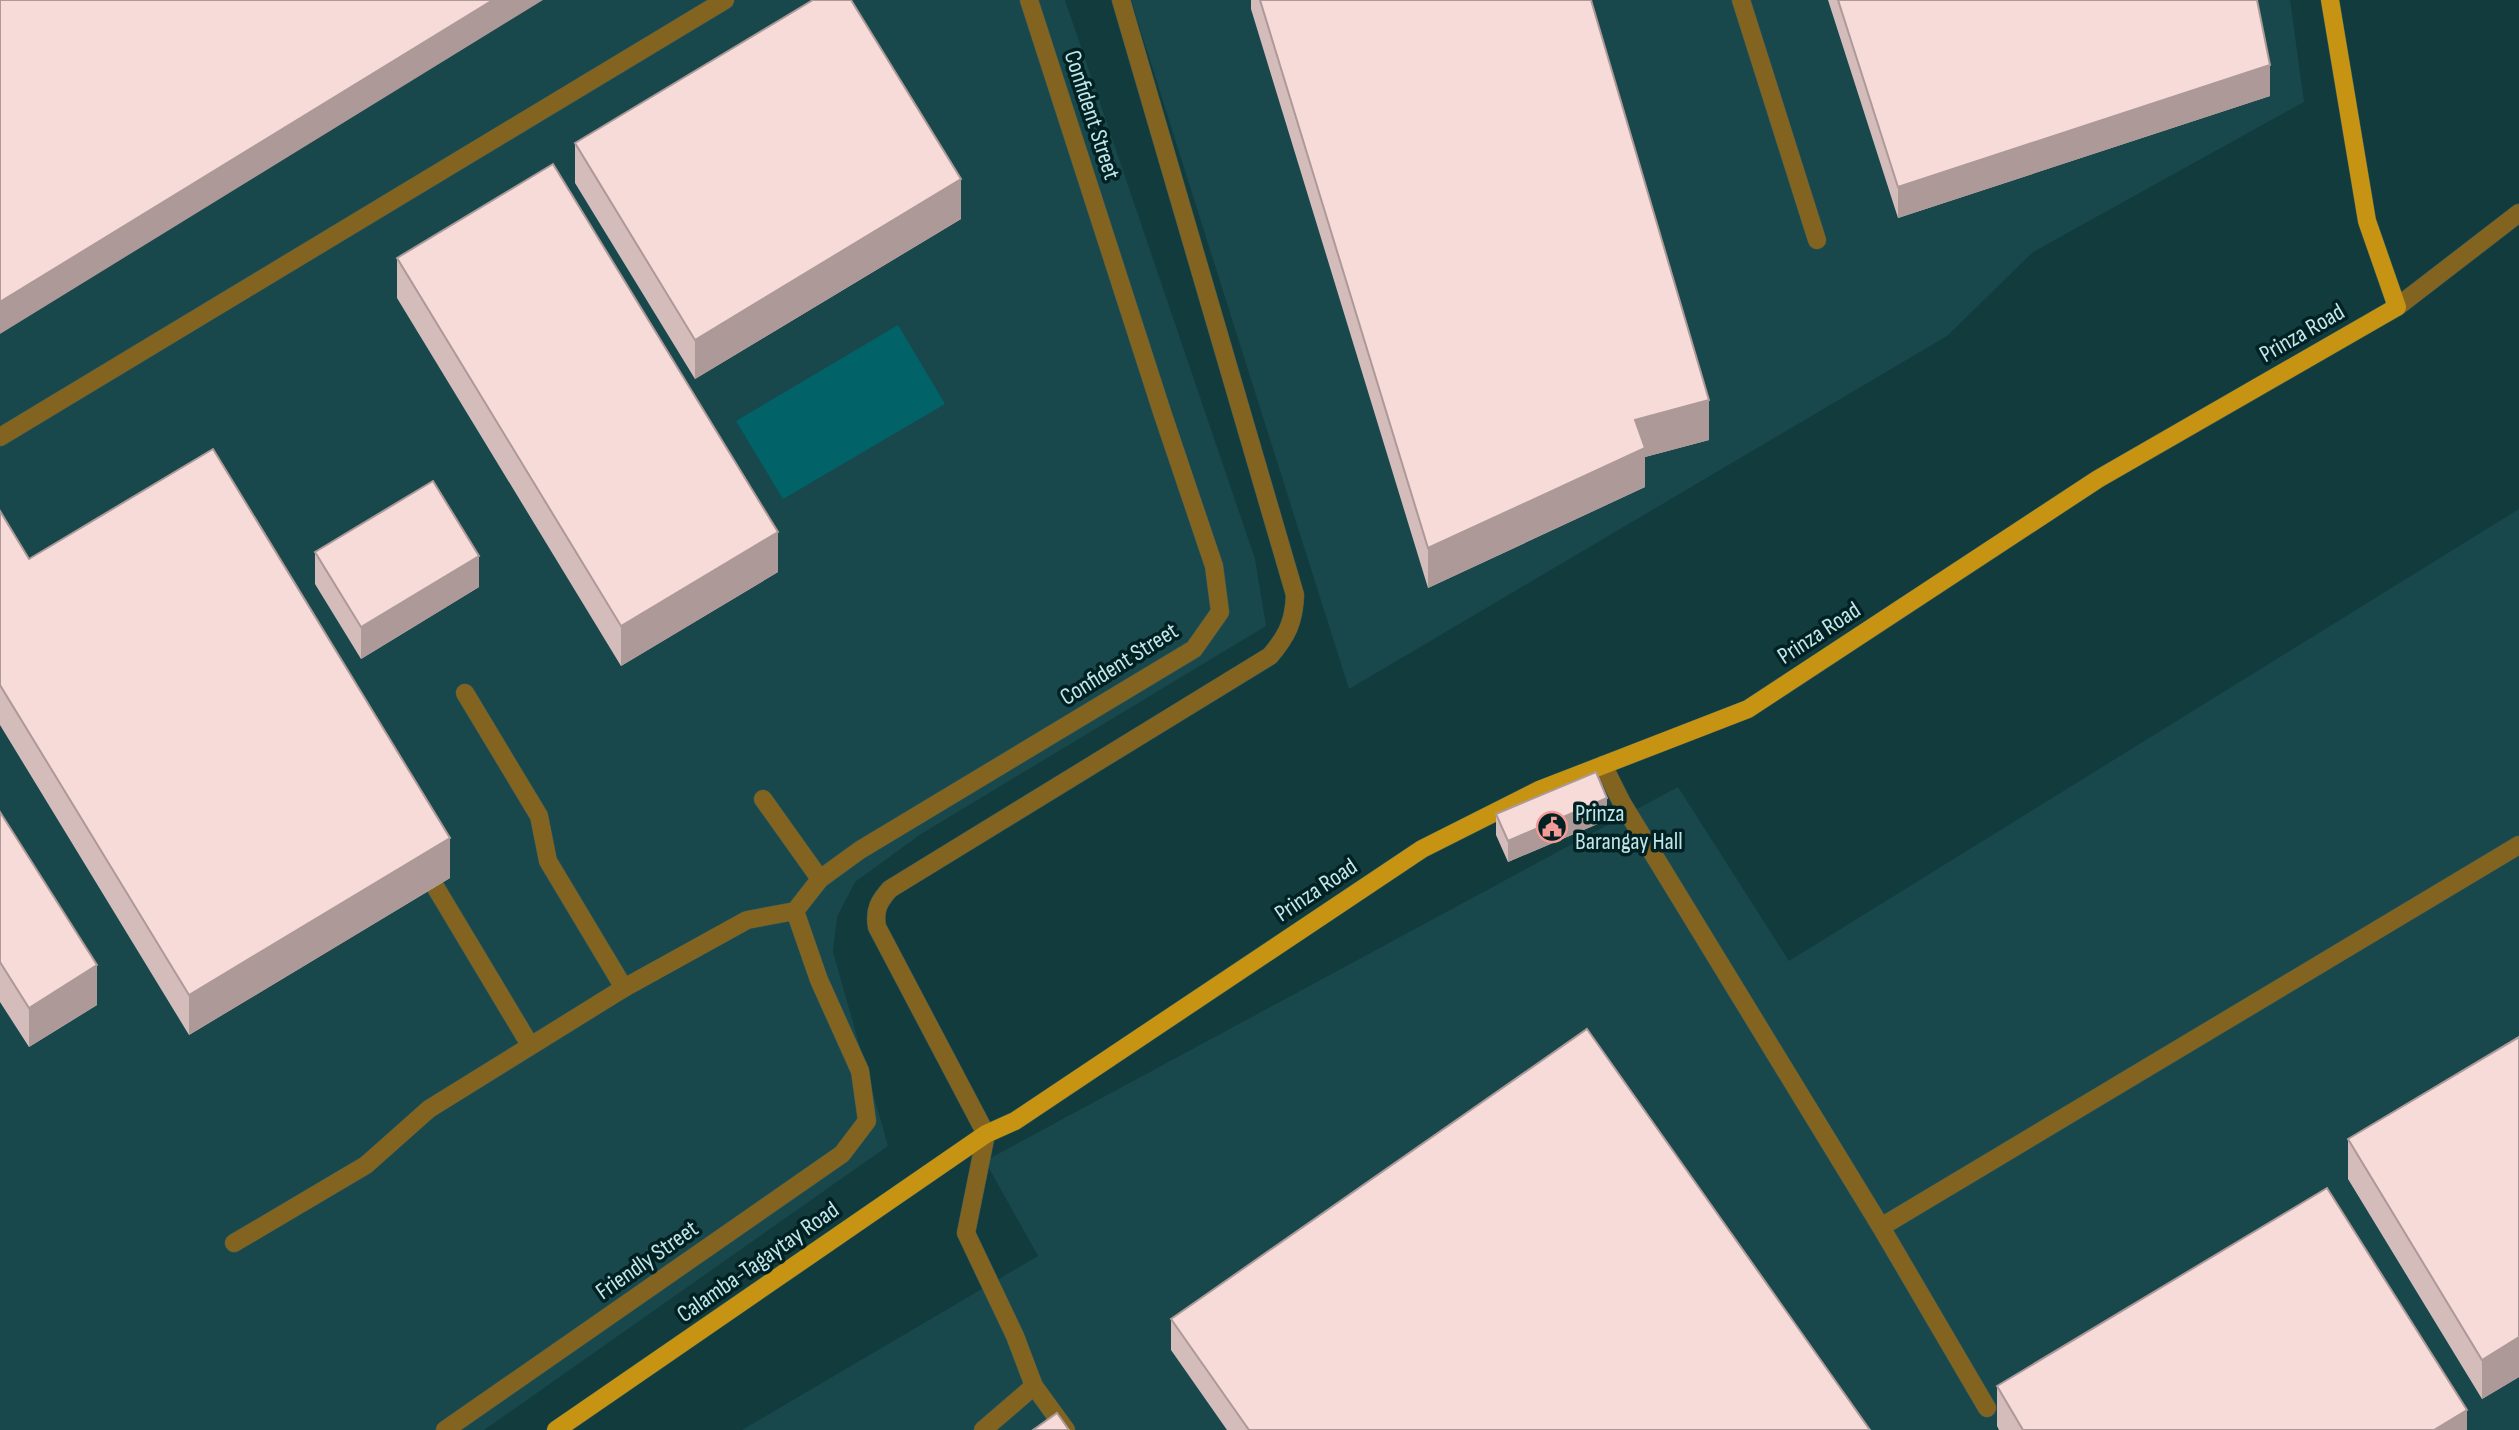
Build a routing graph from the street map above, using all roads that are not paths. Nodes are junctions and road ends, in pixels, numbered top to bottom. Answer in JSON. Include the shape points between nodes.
{"nodes":[{"id":1,"x":725,"y":0,"type":"edge"},
{"id":2,"x":1029,"y":0,"type":"edge"},
{"id":3,"x":1121,"y":0,"type":"edge"},
{"id":4,"x":1741,"y":0,"type":"edge"},
{"id":5,"x":2330,"y":0,"type":"edge"},
{"id":6,"x":2519,"y":214,"type":"edge"},
{"id":7,"x":1817,"y":240,"type":"dead end"},
{"id":8,"x":2397,"y":307,"type":"junction"},
{"id":9,"x":0,"y":437,"type":"edge"},
{"id":10,"x":465,"y":693,"type":"dead end"},
{"id":11,"x":1603,"y":765,"type":"junction"},
{"id":12,"x":763,"y":799,"type":"dead end"},
{"id":13,"x":2519,"y":845,"type":"edge"},
{"id":14,"x":417,"y":857,"type":"edge"},
{"id":15,"x":820,"y":879,"type":"junction"},
{"id":16,"x":795,"y":911,"type":"junction"},
{"id":17,"x":624,"y":988,"type":"junction"},
{"id":18,"x":530,"y":1045,"type":"junction"},
{"id":19,"x":986,"y":1134,"type":"junction"},
{"id":20,"x":1881,"y":1227,"type":"junction"},
{"id":21,"x":234,"y":1243,"type":"dead end"},
{"id":22,"x":1034,"y":1386,"type":"junction"},
{"id":23,"x":1987,"y":1408,"type":"dead end"},
{"id":24,"x":445,"y":1430,"type":"edge"},
{"id":25,"x":556,"y":1430,"type":"edge"},
{"id":26,"x":983,"y":1430,"type":"edge"},
{"id":27,"x":1066,"y":1430,"type":"edge"}],
"edges":[{"from":1,"to":9,"type":"street"},
{"from":2,"to":15,"type":"street","name":"Confident Street","via":[[1214,566],[1220,612],[1194,649],[860,850]]},
{"from":3,"to":19,"type":"street","via":[[1296,596],[1295,615],[1285,639],[1270,656],[890,889],[880,901],[877,927]]},
{"from":4,"to":7,"type":"street"},
{"from":5,"to":8,"type":"main road","via":[[2367,221]]},
{"from":6,"to":8,"type":"street"},
{"from":8,"to":11,"type":"main road","name":"Prinza Road","via":[[2098,479],[1748,709]]},
{"from":10,"to":17,"type":"street","via":[[539,816],[548,861]]},
{"from":11,"to":19,"type":"main road","name":"Prinza Road","via":[[1539,790],[1422,849],[1015,1121]]},
{"from":11,"to":20,"type":"street"},
{"from":12,"to":15,"type":"street"},
{"from":13,"to":20,"type":"street"},
{"from":14,"to":18,"type":"street"},
{"from":15,"to":16,"type":"street","name":"Confident Street"},
{"from":16,"to":17,"type":"street","via":[[747,920]]},
{"from":16,"to":24,"type":"street","name":"Friendly Street","via":[[819,980],[860,1071],[867,1121],[842,1154]]},
{"from":17,"to":18,"type":"street"},
{"from":18,"to":21,"type":"street","via":[[429,1109],[366,1165]]},
{"from":19,"to":22,"type":"street","via":[[966,1233]]},
{"from":19,"to":25,"type":"main road","name":"Calamba-Tagaytay Road"},
{"from":20,"to":23,"type":"street"},
{"from":22,"to":26,"type":"street"},
{"from":22,"to":27,"type":"street"}]}
